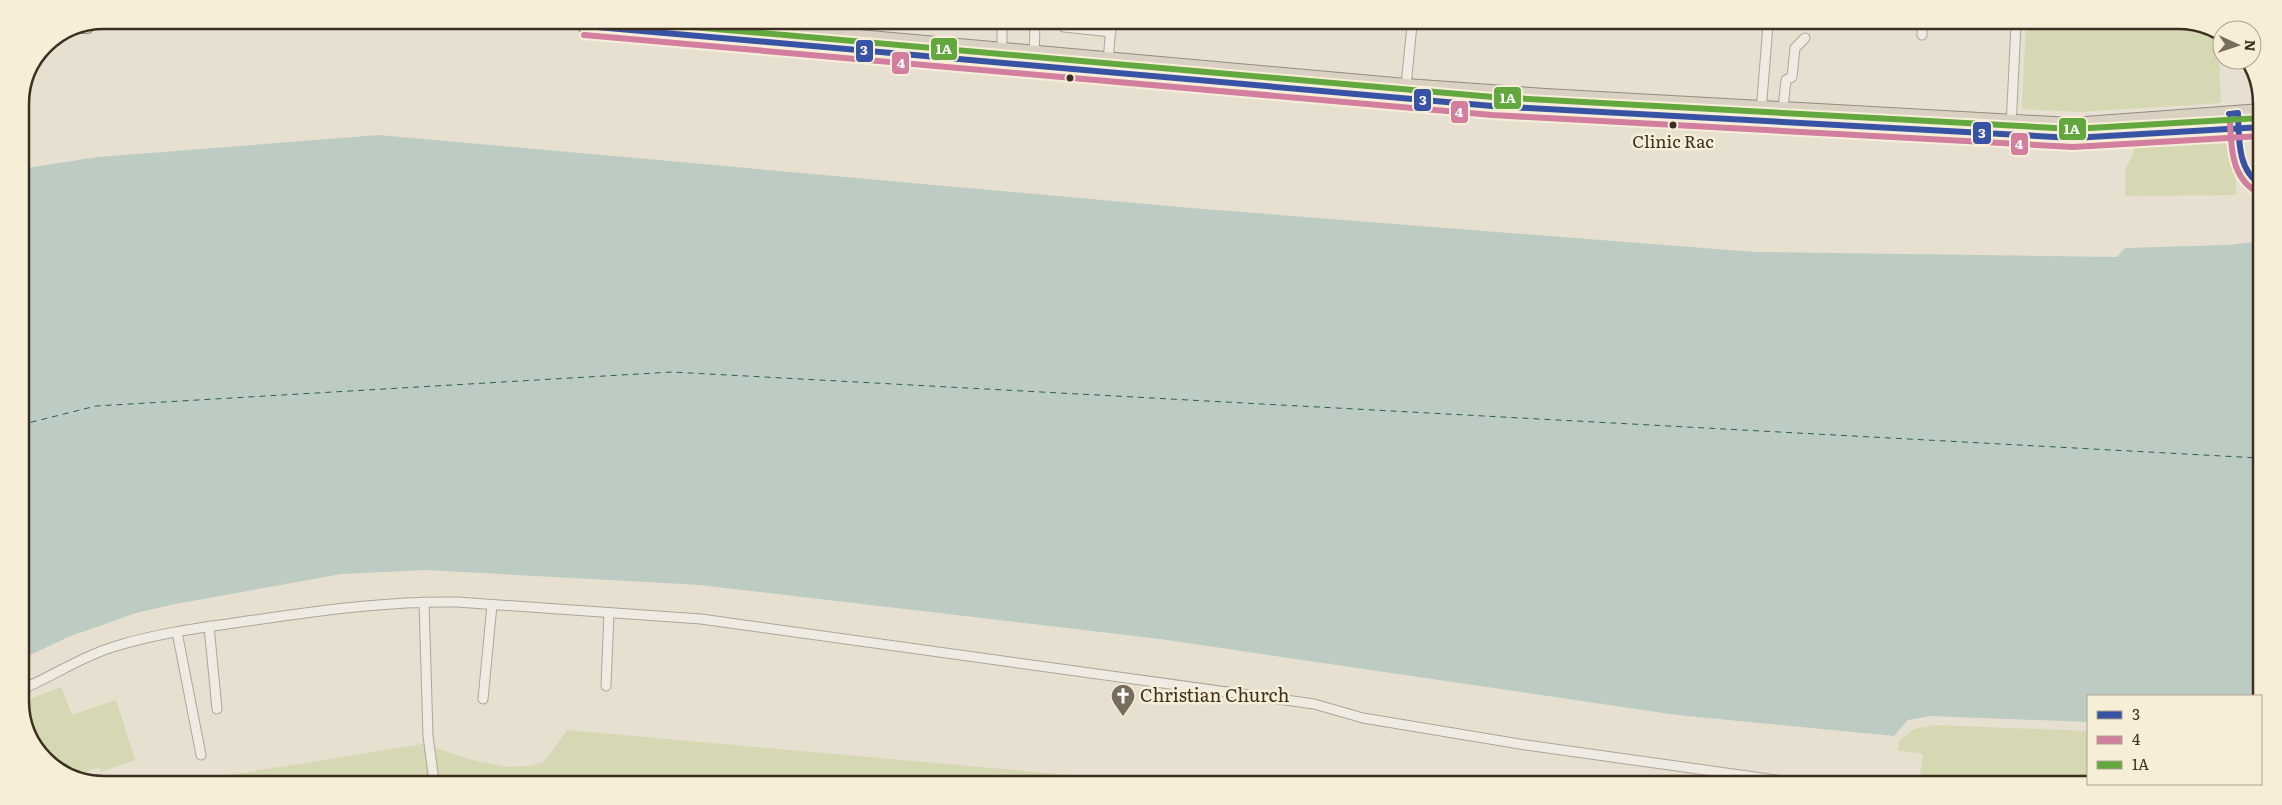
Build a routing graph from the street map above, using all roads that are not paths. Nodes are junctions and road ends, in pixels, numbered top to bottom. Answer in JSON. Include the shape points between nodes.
{"nodes":[{"id":1,"x":627,"y":29,"type":"edge"},
{"id":2,"x":762,"y":29,"type":"edge"},
{"id":3,"x":1002,"y":29,"type":"edge"},
{"id":4,"x":1035,"y":29,"type":"edge"},
{"id":5,"x":1111,"y":29,"type":"edge"},
{"id":6,"x":1412,"y":29,"type":"edge"},
{"id":7,"x":1768,"y":29,"type":"edge"},
{"id":8,"x":1922,"y":29,"type":"edge"},
{"id":9,"x":2016,"y":29,"type":"edge"},
{"id":10,"x":1922,"y":35,"type":"dead end"},
{"id":11,"x":1805,"y":38,"type":"dead end"},
{"id":12,"x":1001,"y":56,"type":"junction"},
{"id":13,"x":1034,"y":59,"type":"junction"},
{"id":14,"x":1108,"y":66,"type":"junction"},
{"id":15,"x":1406,"y":86,"type":"junction"},
{"id":16,"x":1783,"y":108,"type":"junction"},
{"id":17,"x":2253,"y":112,"type":"edge"},
{"id":18,"x":1761,"y":114,"type":"junction"},
{"id":19,"x":2011,"y":128,"type":"junction"},
{"id":20,"x":2253,"y":128,"type":"edge"},
{"id":21,"x":424,"y":602,"type":"junction"},
{"id":22,"x":492,"y":605,"type":"junction"},
{"id":23,"x":609,"y":613,"type":"junction"},
{"id":24,"x":209,"y":626,"type":"junction"},
{"id":25,"x":177,"y":632,"type":"junction"},
{"id":26,"x":29,"y":685,"type":"edge"},
{"id":27,"x":606,"y":686,"type":"dead end"},
{"id":28,"x":483,"y":699,"type":"dead end"},
{"id":29,"x":217,"y":709,"type":"dead end"},
{"id":30,"x":201,"y":755,"type":"dead end"},
{"id":31,"x":433,"y":776,"type":"edge"},
{"id":32,"x":1748,"y":776,"type":"edge"}],
"edges":[{"from":1,"to":12,"type":"highway"},
{"from":2,"to":12,"type":"highway"},
{"from":3,"to":12,"type":"street"},
{"from":4,"to":13,"type":"street"},
{"from":5,"to":14,"type":"street"},
{"from":6,"to":15,"type":"street"},
{"from":7,"to":18,"type":"street"},
{"from":8,"to":10,"type":"street"},
{"from":9,"to":19,"type":"street"},
{"from":11,"to":16,"type":"street","via":[[1794,53],[1792,77],[1786,80]]},
{"from":12,"to":13,"type":"highway"},
{"from":13,"to":14,"type":"highway"},
{"from":14,"to":15,"type":"highway"},
{"from":14,"to":18,"type":"highway","via":[[1492,106]]},
{"from":15,"to":18,"type":"highway"},
{"from":16,"to":18,"type":"highway"},
{"from":16,"to":19,"type":"highway"},
{"from":17,"to":19,"type":"highway"},
{"from":18,"to":19,"type":"highway"},
{"from":19,"to":20,"type":"highway","via":[[2100,138]]},
{"from":21,"to":22,"type":"street"},
{"from":21,"to":24,"type":"street"},
{"from":21,"to":31,"type":"street","via":[[428,736]]},
{"from":22,"to":23,"type":"street"},
{"from":22,"to":28,"type":"street"},
{"from":23,"to":27,"type":"street"},
{"from":23,"to":32,"type":"street","via":[[701,619],[1314,704],[1363,718],[1518,744]]},
{"from":24,"to":25,"type":"street"},
{"from":24,"to":29,"type":"street"},
{"from":25,"to":26,"type":"street","via":[[113,647],[74,662]]},
{"from":25,"to":30,"type":"street"}]}
